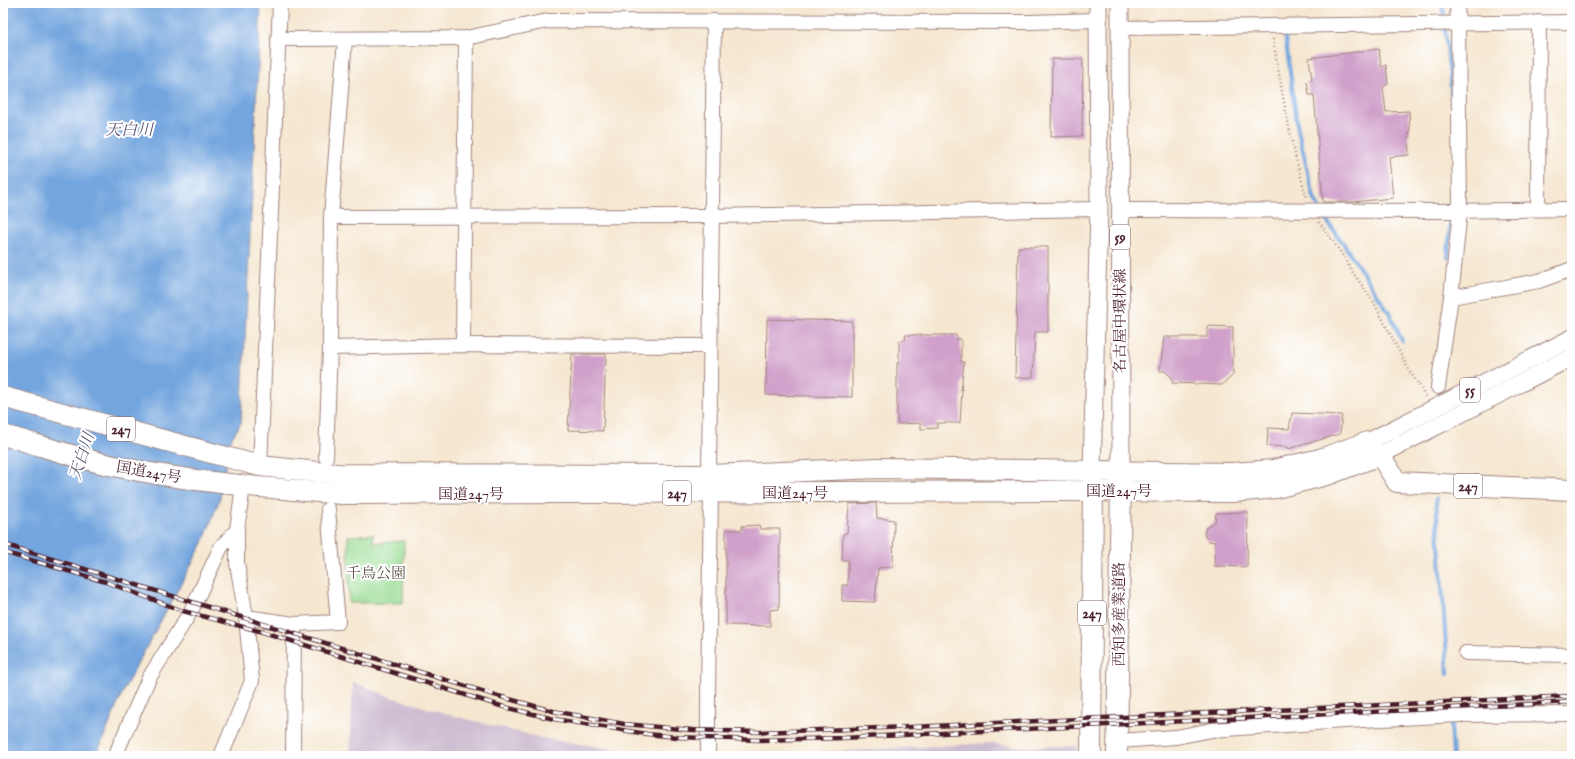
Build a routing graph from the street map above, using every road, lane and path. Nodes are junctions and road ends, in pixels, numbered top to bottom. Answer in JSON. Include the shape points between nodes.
{"nodes":[{"id":1,"x":280,"y":3,"type":"edge"},
{"id":2,"x":1098,"y":3,"type":"edge"},
{"id":3,"x":1120,"y":3,"type":"edge"},
{"id":4,"x":1457,"y":3,"type":"edge"},
{"id":5,"x":1097,"y":20,"type":"junction"},
{"id":6,"x":714,"y":21,"type":"junction"},
{"id":7,"x":1540,"y":22,"type":"junction"},
{"id":8,"x":1572,"y":22,"type":"edge"},
{"id":9,"x":1458,"y":23,"type":"junction"},
{"id":10,"x":1272,"y":26,"type":"junction"},
{"id":11,"x":1119,"y":28,"type":"junction"},
{"id":12,"x":466,"y":38,"type":"junction"},
{"id":13,"x":278,"y":39,"type":"junction"},
{"id":14,"x":345,"y":39,"type":"junction"},
{"id":15,"x":1099,"y":209,"type":"junction"},
{"id":16,"x":1538,"y":209,"type":"junction"},
{"id":17,"x":1572,"y":209,"type":"edge"},
{"id":18,"x":1120,"y":210,"type":"junction"},
{"id":19,"x":1310,"y":211,"type":"junction"},
{"id":20,"x":1455,"y":211,"type":"junction"},
{"id":21,"x":465,"y":216,"type":"junction"},
{"id":22,"x":712,"y":216,"type":"junction"},
{"id":23,"x":331,"y":217,"type":"junction"},
{"id":24,"x":1572,"y":270,"type":"edge"},
{"id":25,"x":1451,"y":297,"type":"junction"},
{"id":26,"x":1572,"y":338,"type":"edge"},
{"id":27,"x":463,"y":345,"type":"junction"},
{"id":28,"x":710,"y":346,"type":"junction"},
{"id":29,"x":330,"y":348,"type":"junction"},
{"id":30,"x":1572,"y":357,"type":"edge"},
{"id":31,"x":1438,"y":387,"type":"dead end"},
{"id":32,"x":3,"y":397,"type":"edge"},
{"id":33,"x":1430,"y":411,"type":"junction"},
{"id":34,"x":3,"y":435,"type":"edge"},
{"id":35,"x":1374,"y":448,"type":"junction"},
{"id":36,"x":326,"y":457,"type":"dead end"},
{"id":37,"x":260,"y":466,"type":"junction"},
{"id":38,"x":1092,"y":470,"type":"junction"},
{"id":39,"x":1120,"y":471,"type":"junction"},
{"id":40,"x":710,"y":484,"type":"junction"},
{"id":41,"x":239,"y":486,"type":"junction"},
{"id":42,"x":1572,"y":490,"type":"edge"},
{"id":43,"x":1093,"y":491,"type":"junction"},
{"id":44,"x":1120,"y":492,"type":"junction"},
{"id":45,"x":328,"y":509,"type":"dead end"},
{"id":46,"x":237,"y":530,"type":"junction"},
{"id":47,"x":246,"y":617,"type":"junction"},
{"id":48,"x":294,"y":624,"type":"junction"},
{"id":49,"x":1466,"y":653,"type":"dead end"},
{"id":50,"x":1572,"y":655,"type":"edge"},
{"id":51,"x":1572,"y":714,"type":"edge"},
{"id":52,"x":1118,"y":749,"type":"edge"},
{"id":53,"x":115,"y":756,"type":"edge"},
{"id":54,"x":221,"y":756,"type":"edge"},
{"id":55,"x":293,"y":756,"type":"edge"},
{"id":56,"x":708,"y":756,"type":"edge"},
{"id":57,"x":1091,"y":756,"type":"edge"}],
"edges":[{"from":1,"to":13,"type":"street"},
{"from":2,"to":5,"type":"main road","name":"名古屋中環状線","number":"59"},
{"from":3,"to":11,"type":"main road","name":"名古屋中環状線","number":"59"},
{"from":4,"to":9,"type":"street"},
{"from":5,"to":6,"type":"street"},
{"from":5,"to":15,"type":"main road","name":"名古屋中環状線","number":"59"},
{"from":6,"to":12,"type":"street","via":[[547,21]]},
{"from":6,"to":22,"type":"street"},
{"from":7,"to":8,"type":"street"},
{"from":7,"to":9,"type":"street"},
{"from":7,"to":16,"type":"street"},
{"from":9,"to":10,"type":"street"},
{"from":9,"to":20,"type":"street"},
{"from":10,"to":11,"type":"street"},
{"from":10,"to":19,"type":"path","via":[[1299,174]]},
{"from":11,"to":18,"type":"main road","name":"名古屋中環状線","number":"59"},
{"from":12,"to":14,"type":"street"},
{"from":12,"to":21,"type":"street"},
{"from":13,"to":14,"type":"street"},
{"from":13,"to":37,"type":"street"},
{"from":14,"to":23,"type":"street"},
{"from":15,"to":22,"type":"street"},
{"from":15,"to":38,"type":"main road","name":"名古屋中環状線","number":"59"},
{"from":16,"to":17,"type":"street"},
{"from":16,"to":20,"type":"street"},
{"from":18,"to":19,"type":"street"},
{"from":18,"to":39,"type":"main road","name":"名古屋中環状線","number":"59"},
{"from":19,"to":20,"type":"street"},
{"from":19,"to":33,"type":"path","via":[[1373,301],[1420,386]]},
{"from":20,"to":25,"type":"street"},
{"from":21,"to":22,"type":"street"},
{"from":21,"to":23,"type":"street"},
{"from":21,"to":27,"type":"street"},
{"from":22,"to":28,"type":"street"},
{"from":23,"to":29,"type":"street"},
{"from":24,"to":25,"type":"street","via":[[1539,281]]},
{"from":25,"to":31,"type":"street"},
{"from":26,"to":33,"type":"main road","number":"55"},
{"from":27,"to":28,"type":"street"},
{"from":27,"to":29,"type":"street"},
{"from":28,"to":40,"type":"street"},
{"from":29,"to":36,"type":"street"},
{"from":30,"to":35,"type":"main road","number":"55"},
{"from":32,"to":37,"type":"highway","name":"国道247号","number":"247"},
{"from":33,"to":35,"type":"main road","number":"55"},
{"from":34,"to":41,"type":"highway","name":"国道247号","number":"247","via":[[112,466]]},
{"from":35,"to":39,"type":"highway","name":"国道247号","number":"247","via":[[1273,470],[1232,473]]},
{"from":35,"to":42,"type":"highway","number":"247","via":[[1397,482]]},
{"from":35,"to":44,"type":"highway","name":"国道247号","number":"247","via":[[1330,474],[1276,488],[1233,492]]},
{"from":37,"to":40,"type":"highway","name":"国道247号","number":"247","via":[[337,474]]},
{"from":38,"to":39,"type":"highway","name":"国道247号","number":"247"},
{"from":38,"to":40,"type":"highway","name":"国道247号","number":"247","via":[[879,468]]},
{"from":38,"to":43,"type":"highway","name":"西知多産業道路","number":"247"},
{"from":39,"to":44,"type":"highway","name":"西知多産業道路","number":"247"},
{"from":40,"to":41,"type":"highway","name":"国道247号","number":"247","via":[[342,494]]},
{"from":40,"to":43,"type":"highway","name":"国道247号","number":"247"},
{"from":40,"to":56,"type":"street"},
{"from":41,"to":46,"type":"street"},
{"from":43,"to":44,"type":"highway","name":"国道247号","number":"247"},
{"from":43,"to":57,"type":"highway","name":"西知多産業道路","number":"247"},
{"from":44,"to":52,"type":"highway","name":"西知多産業道路","number":"247"},
{"from":45,"to":48,"type":"street","via":[[338,622]]},
{"from":46,"to":47,"type":"street","via":[[237,563]]},
{"from":46,"to":53,"type":"street","via":[[221,547],[191,611],[149,678]]},
{"from":47,"to":48,"type":"street"},
{"from":47,"to":54,"type":"street","via":[[252,681]]},
{"from":48,"to":55,"type":"street"},
{"from":49,"to":50,"type":"street"},
{"from":51,"to":52,"type":"street","via":[[1459,715],[1212,730]]}]}
